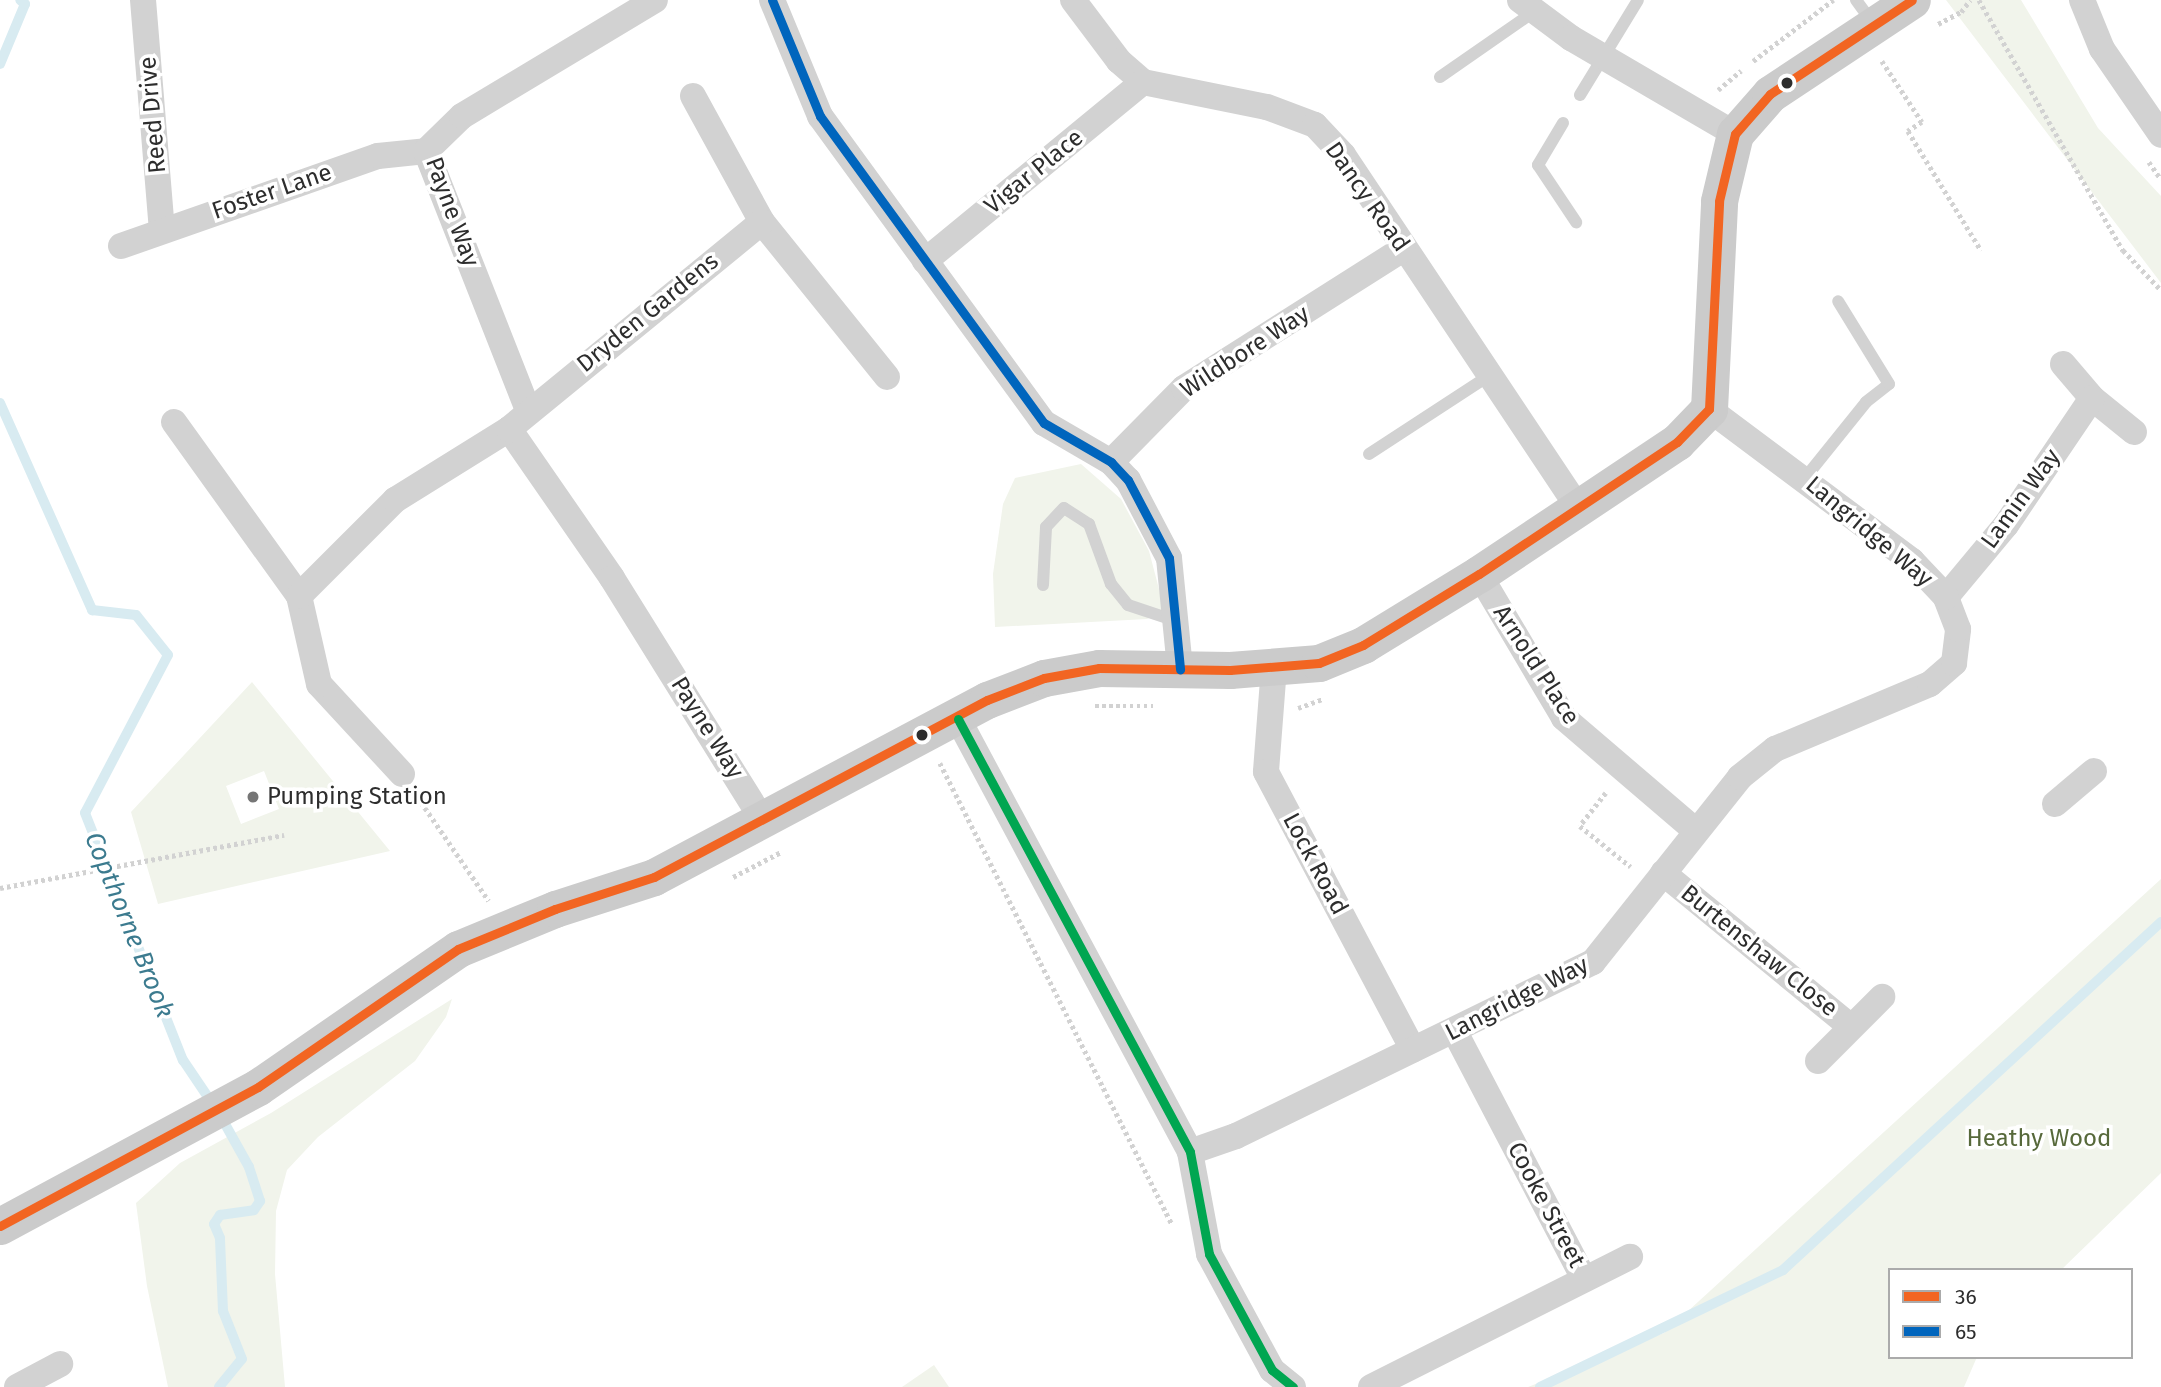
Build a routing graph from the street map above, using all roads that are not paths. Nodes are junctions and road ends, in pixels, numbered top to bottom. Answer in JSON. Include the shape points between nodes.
{"nodes":[{"id":1,"x":143,"y":0,"type":"edge"},
{"id":2,"x":772,"y":0,"type":"edge"},
{"id":3,"x":1073,"y":0,"type":"edge"},
{"id":4,"x":1638,"y":0,"type":"edge"},
{"id":5,"x":2082,"y":0,"type":"edge"},
{"id":6,"x":648,"y":2,"type":"edge"},
{"id":7,"x":1526,"y":7,"type":"edge"},
{"id":8,"x":1919,"y":15,"type":"edge"},
{"id":9,"x":1869,"y":26,"type":"edge"},
{"id":10,"x":1603,"y":57,"type":"junction"},
{"id":11,"x":1440,"y":77,"type":"dead end"},
{"id":12,"x":1143,"y":82,"type":"junction"},
{"id":13,"x":1580,"y":95,"type":"dead end"},
{"id":14,"x":693,"y":96,"type":"dead end"},
{"id":15,"x":1563,"y":124,"type":"dead end"},
{"id":16,"x":1735,"y":134,"type":"junction"},
{"id":17,"x":2161,"y":135,"type":"edge"},
{"id":18,"x":426,"y":150,"type":"junction"},
{"id":19,"x":762,"y":222,"type":"junction"},
{"id":20,"x":1576,"y":222,"type":"dead end"},
{"id":21,"x":162,"y":230,"type":"junction"},
{"id":22,"x":121,"y":246,"type":"dead end"},
{"id":23,"x":1403,"y":249,"type":"junction"},
{"id":24,"x":925,"y":261,"type":"junction"},
{"id":25,"x":1838,"y":301,"type":"dead end"},
{"id":26,"x":2063,"y":364,"type":"dead end"},
{"id":27,"x":1490,"y":375,"type":"junction"},
{"id":28,"x":887,"y":377,"type":"dead end"},
{"id":29,"x":2092,"y":398,"type":"junction"},
{"id":30,"x":531,"y":407,"type":"junction"},
{"id":31,"x":1709,"y":409,"type":"junction"},
{"id":32,"x":174,"y":422,"type":"dead end"},
{"id":33,"x":509,"y":429,"type":"junction"},
{"id":34,"x":2134,"y":432,"type":"dead end"},
{"id":35,"x":1369,"y":454,"type":"dead end"},
{"id":36,"x":1111,"y":462,"type":"junction"},
{"id":37,"x":1805,"y":478,"type":"junction"},
{"id":38,"x":1578,"y":507,"type":"junction"},
{"id":39,"x":1479,"y":574,"type":"junction"},
{"id":40,"x":1043,"y":585,"type":"dead end"},
{"id":41,"x":299,"y":596,"type":"junction"},
{"id":42,"x":1945,"y":597,"type":"junction"},
{"id":43,"x":1178,"y":622,"type":"junction"},
{"id":44,"x":1274,"y":667,"type":"junction"},
{"id":45,"x":1180,"y":669,"type":"junction"},
{"id":46,"x":964,"y":731,"type":"junction"},
{"id":47,"x":2094,"y":771,"type":"dead end"},
{"id":48,"x":402,"y":774,"type":"road end"},
{"id":49,"x":2055,"y":804,"type":"dead end"},
{"id":50,"x":762,"y":819,"type":"junction"},
{"id":51,"x":1696,"y":831,"type":"junction"},
{"id":52,"x":1663,"y":873,"type":"junction"},
{"id":53,"x":1881,"y":997,"type":"dead end"},
{"id":54,"x":1849,"y":1025,"type":"junction"},
{"id":55,"x":1455,"y":1031,"type":"junction"},
{"id":56,"x":1413,"y":1050,"type":"junction"},
{"id":57,"x":1818,"y":1061,"type":"dead end"},
{"id":58,"x":1190,"y":1152,"type":"junction"},
{"id":59,"x":0,"y":1226,"type":"edge"},
{"id":60,"x":1630,"y":1257,"type":"dead end"},
{"id":61,"x":1584,"y":1279,"type":"junction"},
{"id":62,"x":60,"y":1364,"type":"dead end"},
{"id":63,"x":17,"y":1387,"type":"edge"},
{"id":64,"x":1293,"y":1387,"type":"edge"},
{"id":65,"x":1371,"y":1387,"type":"edge"}],
"edges":[{"from":1,"to":21,"type":"street","name":"Reed Drive"},
{"from":2,"to":24,"type":"street","via":[[820,116]]},
{"from":3,"to":12,"type":"street","via":[[1119,61]]},
{"from":4,"to":10,"type":"lane"},
{"from":5,"to":17,"type":"street","via":[[2102,49]]},
{"from":6,"to":18,"type":"street","name":"Payne Way","via":[[462,116]]},
{"from":7,"to":10,"type":"street"},
{"from":7,"to":11,"type":"lane"},
{"from":8,"to":9,"type":"street"},
{"from":9,"to":16,"type":"street","via":[[1770,94]]},
{"from":10,"to":13,"type":"lane"},
{"from":10,"to":16,"type":"street"},
{"from":12,"to":23,"type":"street","name":"Dancy Road","via":[[1266,107],[1315,124],[1343,155]]},
{"from":12,"to":24,"type":"street","name":"Vigar Place"},
{"from":14,"to":19,"type":"street"},
{"from":15,"to":20,"type":"lane","via":[[1538,165]]},
{"from":16,"to":31,"type":"street","via":[[1719,201]]},
{"from":18,"to":21,"type":"street","name":"Foster Lane","via":[[378,156]]},
{"from":18,"to":30,"type":"street","name":"Payne Way"},
{"from":19,"to":28,"type":"street"},
{"from":19,"to":30,"type":"street","name":"Dryden Gardens"},
{"from":21,"to":22,"type":"street","name":"Foster Lane"},
{"from":23,"to":27,"type":"street","name":"Dancy Road"},
{"from":23,"to":36,"type":"street","name":"Wildbore Way","via":[[1184,388]]},
{"from":24,"to":36,"type":"street","via":[[1044,423]]},
{"from":25,"to":37,"type":"lane","via":[[1889,384],[1866,402]]},
{"from":26,"to":29,"type":"street"},
{"from":27,"to":35,"type":"lane"},
{"from":27,"to":38,"type":"street","name":"Dancy Road"},
{"from":29,"to":34,"type":"street"},
{"from":29,"to":42,"type":"street","name":"Lamin Way","via":[[2006,525]]},
{"from":30,"to":33,"type":"street","name":"Dryden Gardens"},
{"from":31,"to":37,"type":"street","name":"Langridge Way"},
{"from":31,"to":38,"type":"street","via":[[1677,442]]},
{"from":32,"to":41,"type":"street"},
{"from":33,"to":41,"type":"street","name":"Dryden Gardens","via":[[395,500]]},
{"from":33,"to":50,"type":"street","name":"Payne Way","via":[[612,578]]},
{"from":36,"to":43,"type":"street","via":[[1128,481],[1169,558]]},
{"from":37,"to":42,"type":"street","name":"Langridge Way","via":[[1912,561]]},
{"from":38,"to":39,"type":"street"},
{"from":39,"to":44,"type":"street","via":[[1363,645],[1320,663]]},
{"from":39,"to":51,"type":"street","name":"Arnold Place","via":[[1564,718]]},
{"from":40,"to":43,"type":"lane","via":[[1046,527],[1063,508],[1089,524],[1111,584],[1128,605]]},
{"from":41,"to":48,"type":"street","via":[[319,684]]},
{"from":42,"to":51,"type":"street","name":"Langridge Way","via":[[1958,629],[1954,663],[1930,684],[1775,749],[1740,777]]},
{"from":43,"to":45,"type":"street"},
{"from":44,"to":45,"type":"street"},
{"from":44,"to":56,"type":"street","name":"Lock Road","via":[[1266,772]]},
{"from":45,"to":46,"type":"street","via":[[1099,667],[1044,678],[987,700]]},
{"from":46,"to":50,"type":"street"},
{"from":46,"to":58,"type":"street"},
{"from":47,"to":49,"type":"street"},
{"from":50,"to":59,"type":"street","via":[[654,877],[555,909],[458,949],[258,1087]]},
{"from":51,"to":52,"type":"street","name":"Langridge Way"},
{"from":52,"to":54,"type":"street","name":"Burtenshaw Close"},
{"from":52,"to":55,"type":"street","name":"Langridge Way","via":[[1593,962]]},
{"from":53,"to":54,"type":"street"},
{"from":54,"to":57,"type":"street","name":"Burtenshaw Close"},
{"from":55,"to":56,"type":"street","name":"Langridge Way"},
{"from":55,"to":61,"type":"street","name":"Cooke Street"},
{"from":56,"to":58,"type":"street","name":"Langridge Way","via":[[1236,1136]]},
{"from":58,"to":64,"type":"street","via":[[1209,1254],[1272,1370]]},
{"from":60,"to":61,"type":"street"},
{"from":61,"to":65,"type":"street","name":"Cooke Street"},
{"from":62,"to":63,"type":"street"}]}
